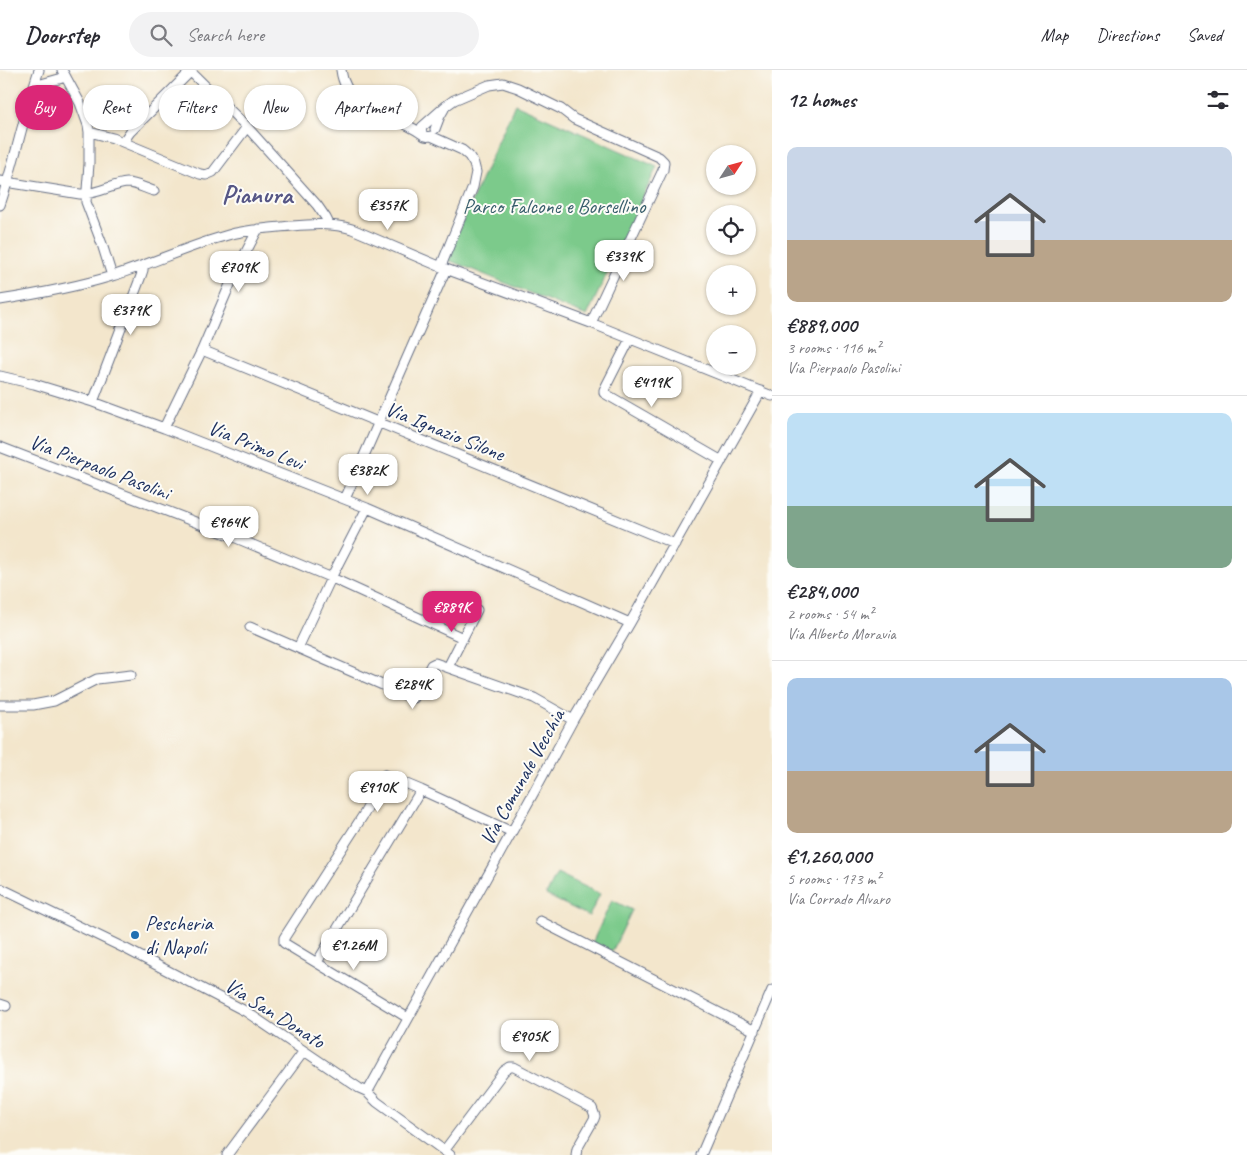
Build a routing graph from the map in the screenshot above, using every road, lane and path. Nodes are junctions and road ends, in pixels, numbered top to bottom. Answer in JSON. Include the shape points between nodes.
{"nodes":[{"id":1,"x":39,"y":70,"type":"edge"},
{"id":2,"x":340,"y":70,"type":"edge"},
{"id":3,"x":190,"y":71,"type":"edge"},
{"id":4,"x":64,"y":74,"type":"edge"},
{"id":5,"x":34,"y":85,"type":"edge"},
{"id":6,"x":36,"y":85,"type":"edge"},
{"id":7,"x":447,"y":105,"type":"junction"},
{"id":8,"x":244,"y":125,"type":"edge"},
{"id":9,"x":421,"y":128,"type":"junction"},
{"id":10,"x":20,"y":130,"type":"edge"},
{"id":11,"x":244,"y":130,"type":"edge"},
{"id":12,"x":249,"y":130,"type":"edge"},
{"id":13,"x":89,"y":132,"type":"junction"},
{"id":14,"x":433,"y":133,"type":"junction"},
{"id":15,"x":123,"y":142,"type":"junction"},
{"id":16,"x":4,"y":181,"type":"edge"},
{"id":17,"x":154,"y":191,"type":"dead end"},
{"id":18,"x":86,"y":194,"type":"junction"},
{"id":19,"x":0,"y":205,"type":"edge"},
{"id":20,"x":329,"y":224,"type":"junction"},
{"id":21,"x":258,"y":229,"type":"junction"},
{"id":22,"x":142,"y":266,"type":"junction"},
{"id":23,"x":444,"y":268,"type":"junction"},
{"id":24,"x":112,"y":276,"type":"junction"},
{"id":25,"x":0,"y":300,"type":"edge"},
{"id":26,"x":591,"y":324,"type":"junction"},
{"id":27,"x":630,"y":339,"type":"junction"},
{"id":28,"x":202,"y":350,"type":"junction"},
{"id":29,"x":0,"y":376,"type":"edge"},
{"id":30,"x":761,"y":391,"type":"junction"},
{"id":31,"x":772,"y":396,"type":"edge"},
{"id":32,"x":93,"y":402,"type":"junction"},
{"id":33,"x":379,"y":422,"type":"junction"},
{"id":34,"x":164,"y":428,"type":"junction"},
{"id":35,"x":0,"y":448,"type":"edge"},
{"id":36,"x":722,"y":462,"type":"junction"},
{"id":37,"x":345,"y":500,"type":"junction"},
{"id":38,"x":367,"y":508,"type":"junction"},
{"id":39,"x":675,"y":544,"type":"junction"},
{"id":40,"x":332,"y":578,"type":"junction"},
{"id":41,"x":477,"y":610,"type":"dead end"},
{"id":42,"x":630,"y":624,"type":"junction"},
{"id":43,"x":250,"y":627,"type":"dead end"},
{"id":44,"x":463,"y":638,"type":"junction"},
{"id":45,"x":298,"y":648,"type":"junction"},
{"id":46,"x":448,"y":667,"type":"junction"},
{"id":47,"x":131,"y":675,"type":"dead end"},
{"id":48,"x":0,"y":705,"type":"edge"},
{"id":49,"x":572,"y":720,"type":"junction"},
{"id":50,"x":421,"y":790,"type":"junction"},
{"id":51,"x":512,"y":832,"type":"junction"},
{"id":52,"x":0,"y":888,"type":"edge"},
{"id":53,"x":540,"y":922,"type":"dead end"},
{"id":54,"x":319,"y":959,"type":"dead end"},
{"id":55,"x":772,"y":990,"type":"edge"},
{"id":56,"x":408,"y":1018,"type":"junction"},
{"id":57,"x":755,"y":1031,"type":"junction"},
{"id":58,"x":304,"y":1051,"type":"junction"},
{"id":59,"x":368,"y":1092,"type":"junction"},
{"id":60,"x":447,"y":1153,"type":"edge"},
{"id":61,"x":227,"y":1155,"type":"edge"},
{"id":62,"x":576,"y":1155,"type":"edge"},
{"id":63,"x":701,"y":1155,"type":"edge"}],
"edges":[{"from":1,"to":5,"type":"street"},
{"from":2,"to":9,"type":"street","via":[[350,93],[359,101]]},
{"from":3,"to":8,"type":"street"},
{"from":3,"to":15,"type":"street"},
{"from":4,"to":6,"type":"street"},
{"from":4,"to":13,"type":"street","via":[[80,103]]},
{"from":7,"to":9,"type":"street"},
{"from":7,"to":14,"type":"street"},
{"from":7,"to":26,"type":"street","via":[[489,85],[508,84],[561,109],[574,119],[660,157],[664,162]]},
{"from":9,"to":14,"type":"street","via":[[426,137]]},
{"from":9,"to":14,"type":"street","via":[[431,123]]},
{"from":10,"to":16,"type":"street"},
{"from":11,"to":15,"type":"street","via":[[213,172],[206,175]]},
{"from":12,"to":20,"type":"street","via":[[320,208]]},
{"from":13,"to":15,"type":"street"},
{"from":13,"to":18,"type":"street"},
{"from":14,"to":23,"type":"street","via":[[469,156],[476,172]]},
{"from":16,"to":18,"type":"street"},
{"from":16,"to":19,"type":"street"},
{"from":17,"to":18,"type":"street","via":[[126,183]]},
{"from":18,"to":24,"type":"street"},
{"from":20,"to":21,"type":"street"},
{"from":20,"to":23,"type":"street","via":[[352,229]]},
{"from":21,"to":22,"type":"street","via":[[212,240]]},
{"from":21,"to":28,"type":"street"},
{"from":22,"to":24,"type":"street"},
{"from":22,"to":32,"type":"street","via":[[142,276]]},
{"from":23,"to":26,"type":"street"},
{"from":23,"to":33,"type":"street"},
{"from":24,"to":25,"type":"street"},
{"from":26,"to":27,"type":"street"},
{"from":27,"to":30,"type":"street"},
{"from":27,"to":36,"type":"street","via":[[604,393]]},
{"from":28,"to":33,"type":"street","name":"Via Ignazio Silone"},
{"from":28,"to":34,"type":"street"},
{"from":29,"to":32,"type":"street","name":"Via Primo Levi"},
{"from":30,"to":31,"type":"street"},
{"from":30,"to":36,"type":"street","name":"Via Comunale Vecchia"},
{"from":32,"to":34,"type":"street","name":"Via Primo Levi"},
{"from":33,"to":37,"type":"street"},
{"from":33,"to":39,"type":"street","name":"Via Ignazio Silone"},
{"from":34,"to":37,"type":"street","name":"Via Primo Levi"},
{"from":35,"to":40,"type":"street","name":"Via Pierpaolo Pasolini","via":[[184,517]]},
{"from":36,"to":39,"type":"street","name":"Via Comunale Vecchia"},
{"from":37,"to":38,"type":"street","name":"Via Primo Levi"},
{"from":38,"to":40,"type":"street"},
{"from":38,"to":42,"type":"street","name":"Via Primo Levi"},
{"from":39,"to":42,"type":"street","name":"Via Comunale Vecchia"},
{"from":40,"to":44,"type":"street","name":"Via Pierpaolo Pasolini"},
{"from":40,"to":45,"type":"street"},
{"from":41,"to":44,"type":"street"},
{"from":42,"to":49,"type":"street","name":"Via Comunale Vecchia"},
{"from":43,"to":45,"type":"street"},
{"from":44,"to":46,"type":"street"},
{"from":45,"to":46,"type":"street","via":[[413,699],[432,663]]},
{"from":46,"to":49,"type":"street","via":[[534,698]]},
{"from":47,"to":48,"type":"street","via":[[97,679],[44,704]]},
{"from":49,"to":51,"type":"street","name":"Via Comunale Vecchia"},
{"from":50,"to":51,"type":"street"},
{"from":50,"to":54,"type":"street"},
{"from":50,"to":56,"type":"street","via":[[384,776],[364,814],[283,941]]},
{"from":51,"to":56,"type":"street","name":"Via Comunale Vecchia"},
{"from":52,"to":58,"type":"street","name":"Via San Donato","via":[[245,1011]]},
{"from":53,"to":57,"type":"street"},
{"from":55,"to":57,"type":"street"},
{"from":56,"to":59,"type":"street","name":"Via Comunale Vecchia"},
{"from":57,"to":63,"type":"street"},
{"from":58,"to":59,"type":"street","name":"Via San Donato"},
{"from":58,"to":61,"type":"street"},
{"from":59,"to":60,"type":"street"},
{"from":60,"to":62,"type":"street","via":[[504,1071],[514,1067],[592,1108],[594,1119]]}]}
